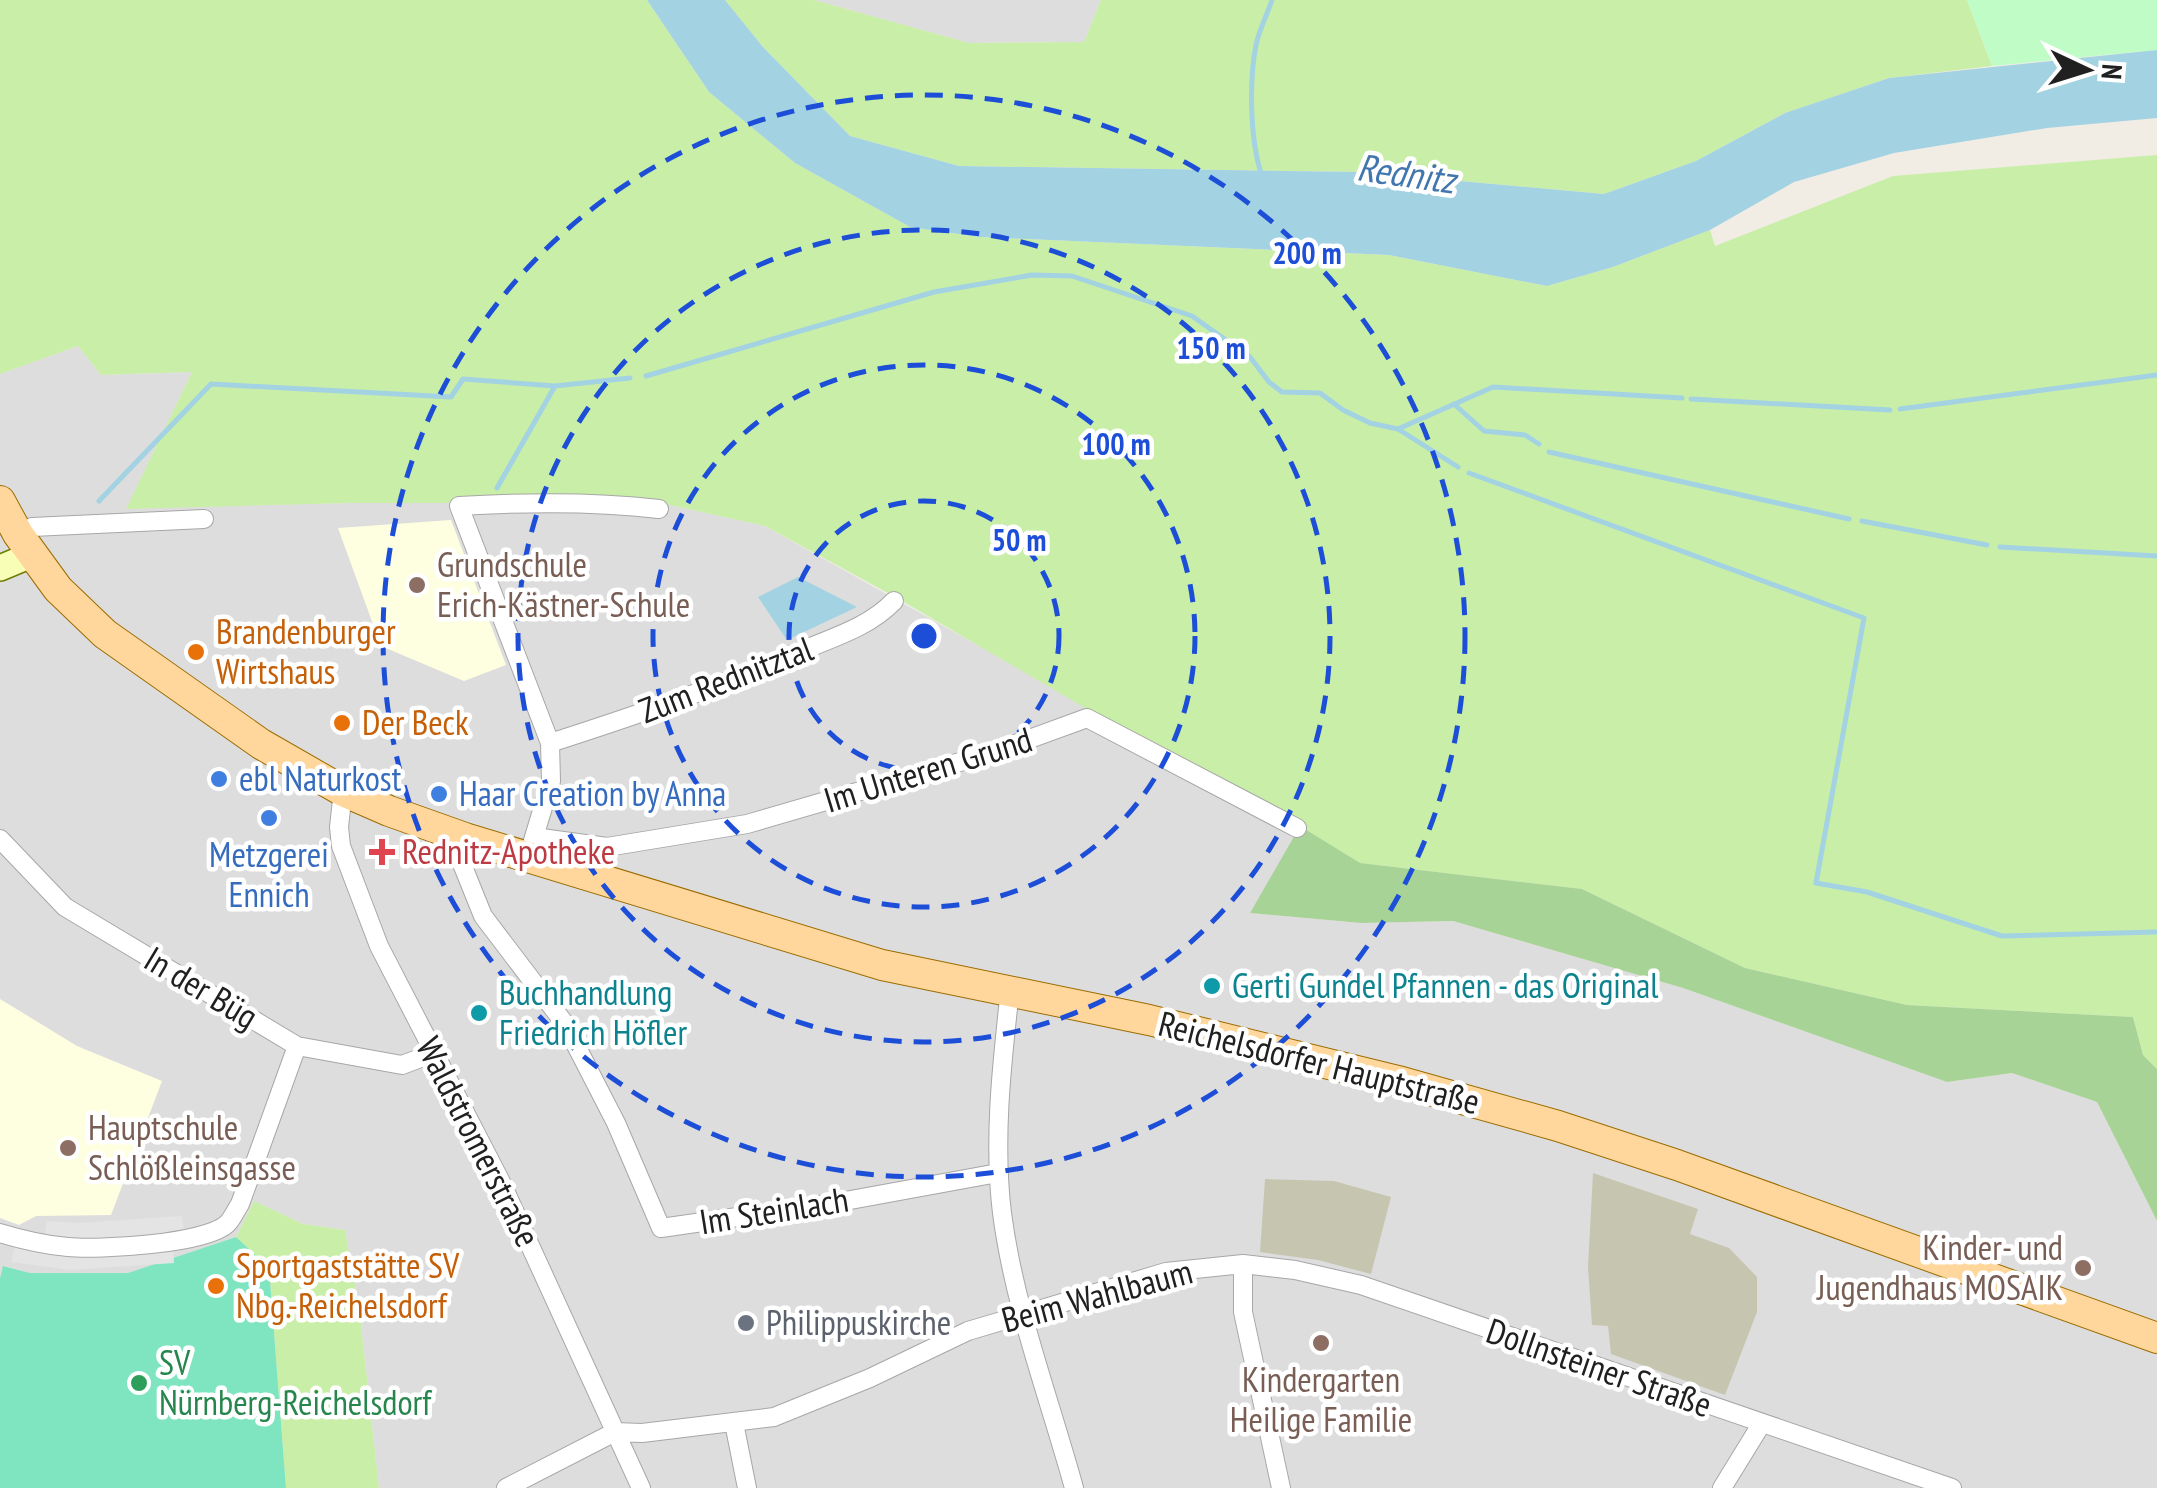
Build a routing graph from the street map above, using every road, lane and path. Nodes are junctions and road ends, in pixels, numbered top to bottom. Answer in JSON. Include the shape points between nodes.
{"nodes":[{"id":1,"x":0,"y":502,"type":"edge"},
{"id":2,"x":659,"y":509,"type":"dead end"},
{"id":3,"x":204,"y":519,"type":"dead end"},
{"id":4,"x":24,"y":544,"type":"junction"},
{"id":5,"x":0,"y":568,"type":"edge"},
{"id":6,"x":894,"y":602,"type":"dead end"},
{"id":7,"x":550,"y":743,"type":"junction"},
{"id":8,"x":343,"y":792,"type":"junction"},
{"id":9,"x":1297,"y":828,"type":"dead end"},
{"id":10,"x":466,"y":838,"type":"junction"},
{"id":11,"x":0,"y":839,"type":"edge"},
{"id":12,"x":531,"y":847,"type":"junction"},
{"id":13,"x":1010,"y":990,"type":"junction"},
{"id":14,"x":297,"y":1046,"type":"junction"},
{"id":15,"x":434,"y":1054,"type":"junction"},
{"id":16,"x":998,"y":1173,"type":"junction"},
{"id":17,"x":0,"y":1234,"type":"edge"},
{"id":18,"x":1243,"y":1264,"type":"junction"},
{"id":19,"x":1024,"y":1314,"type":"junction"},
{"id":20,"x":2157,"y":1338,"type":"edge"},
{"id":21,"x":734,"y":1423,"type":"junction"},
{"id":22,"x":1762,"y":1423,"type":"junction"},
{"id":23,"x":615,"y":1432,"type":"junction"},
{"id":24,"x":506,"y":1488,"type":"edge"},
{"id":25,"x":641,"y":1488,"type":"edge"},
{"id":26,"x":746,"y":1488,"type":"edge"},
{"id":27,"x":1074,"y":1488,"type":"edge"},
{"id":28,"x":1280,"y":1488,"type":"edge"},
{"id":29,"x":1722,"y":1488,"type":"edge"},
{"id":30,"x":1952,"y":1488,"type":"edge"}],
"edges":[{"from":1,"to":4,"type":"main road","name":"Reichelsdorfer Hauptstraße"},
{"from":2,"to":7,"type":"street","via":[[532,501],[459,506]]},
{"from":3,"to":4,"type":"street","via":[[32,527]]},
{"from":4,"to":5,"type":"main road"},
{"from":4,"to":8,"type":"main road","name":"Reichelsdorfer Hauptstraße","via":[[58,590],[105,634],[244,734]]},
{"from":6,"to":7,"type":"street","name":"Zum Rednitztal","via":[[877,618],[783,660]]},
{"from":7,"to":12,"type":"street","via":[[550,781]]},
{"from":8,"to":10,"type":"main road","name":"Reichelsdorfer Hauptstraße"},
{"from":8,"to":15,"type":"street","name":"Waldstromerstraße","via":[[341,846],[380,946]]},
{"from":9,"to":12,"type":"street","name":"Im Unteren Grund","via":[[1087,718],[747,824],[607,846]]},
{"from":10,"to":12,"type":"main road","name":"Reichelsdorfer Hauptstraße"},
{"from":10,"to":16,"type":"street","name":"Im Steinlach","via":[[462,864],[483,916],[565,1024],[661,1228]]},
{"from":11,"to":14,"type":"street","name":"In der Büg","via":[[64,907]]},
{"from":12,"to":13,"type":"main road","name":"Reichelsdorfer Hauptstraße","via":[[882,965]]},
{"from":13,"to":16,"type":"street"},
{"from":13,"to":20,"type":"main road","name":"Reichelsdorfer Hauptstraße","via":[[1291,1054],[1558,1126]]},
{"from":14,"to":15,"type":"street","name":"In der Büg","via":[[402,1065]]},
{"from":14,"to":17,"type":"street","via":[[227,1224],[202,1236],[124,1246],[72,1248]]},
{"from":15,"to":23,"type":"street","name":"Waldstromerstraße","via":[[502,1182]]},
{"from":16,"to":19,"type":"street"},
{"from":18,"to":19,"type":"street","name":"Beim Wahlbaum","via":[[1166,1272]]},
{"from":18,"to":22,"type":"street","name":"Dollnsteiner Straße","via":[[1361,1285]]},
{"from":18,"to":28,"type":"street","via":[[1243,1312]]},
{"from":19,"to":21,"type":"street","name":"Beim Wahlbaum","via":[[968,1331],[774,1417]]},
{"from":19,"to":27,"type":"street"},
{"from":21,"to":23,"type":"street","name":"Beim Wahlbaum"},
{"from":21,"to":26,"type":"street"},
{"from":22,"to":29,"type":"street"},
{"from":22,"to":30,"type":"street","name":"Dollnsteiner Straße"},
{"from":23,"to":24,"type":"street","name":"Beim Wahlbaum"},
{"from":23,"to":25,"type":"street","name":"Waldstromerstraße"}]}
